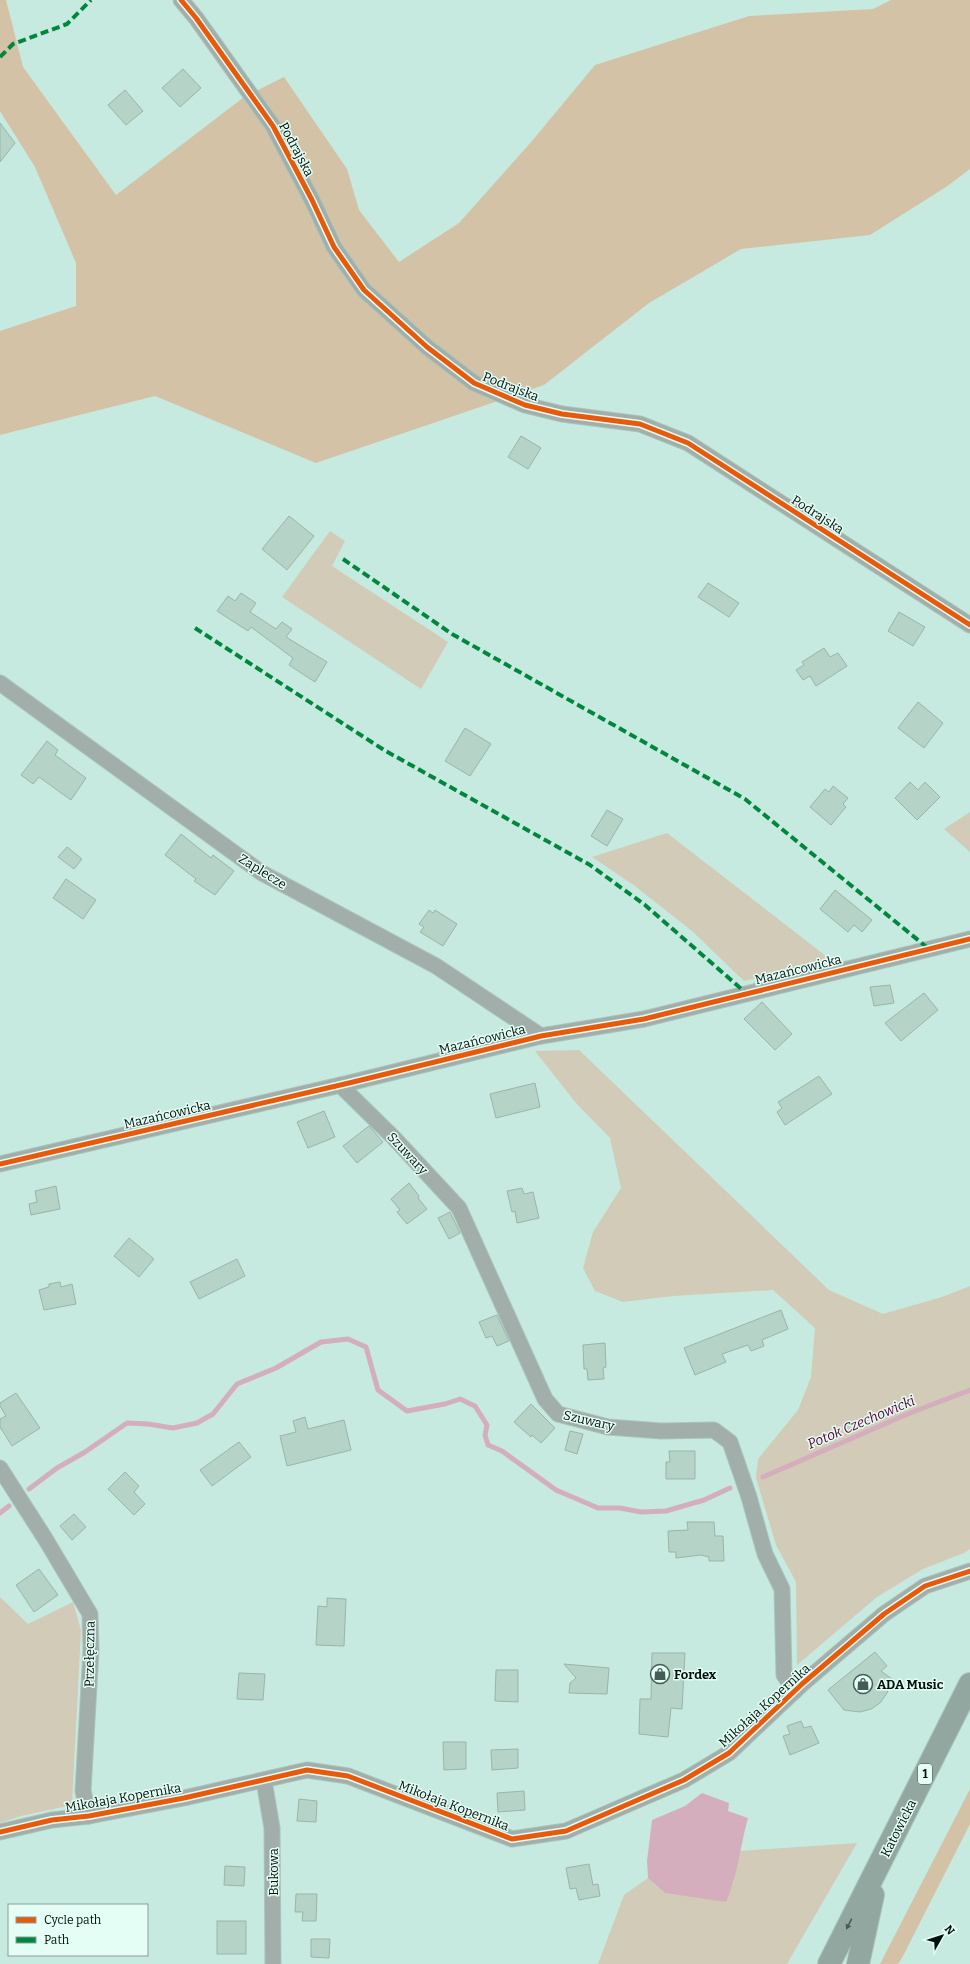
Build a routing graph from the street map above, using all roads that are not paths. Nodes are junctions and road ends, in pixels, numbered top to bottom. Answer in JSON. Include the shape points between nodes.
{"nodes":[{"id":1,"x":181,"y":0,"type":"edge"},
{"id":2,"x":970,"y":625,"type":"edge"},
{"id":3,"x":0,"y":683,"type":"edge"},
{"id":4,"x":970,"y":938,"type":"edge"},
{"id":5,"x":541,"y":1036,"type":"junction"},
{"id":6,"x":340,"y":1085,"type":"junction"},
{"id":7,"x":0,"y":1164,"type":"edge"},
{"id":8,"x":0,"y":1468,"type":"edge"},
{"id":9,"x":970,"y":1571,"type":"edge"},
{"id":10,"x":970,"y":1684,"type":"edge"},
{"id":11,"x":795,"y":1691,"type":"junction"},
{"id":12,"x":264,"y":1781,"type":"junction"},
{"id":13,"x":89,"y":1816,"type":"junction"},
{"id":14,"x":0,"y":1832,"type":"edge"},
{"id":15,"x":879,"y":1864,"type":"junction"},
{"id":16,"x":273,"y":1964,"type":"edge"},
{"id":17,"x":829,"y":1964,"type":"edge"},
{"id":18,"x":858,"y":1964,"type":"edge"}],
"edges":[{"from":1,"to":2,"type":"street","name":"Podrajska","via":[[273,126],[334,247],[364,290],[426,347],[474,383],[525,405],[562,414],[640,424],[688,443]]},
{"from":3,"to":5,"type":"street","name":"Zaplecze","via":[[262,873],[436,966]]},
{"from":4,"to":5,"type":"street","name":"Mazańcowicka","via":[[644,1018]]},
{"from":5,"to":6,"type":"street","name":"Mazańcowicka"},
{"from":6,"to":7,"type":"street","name":"Mazańcowicka"},
{"from":6,"to":11,"type":"street","name":"Szuwary","via":[[459,1208],[545,1399],[558,1414],[608,1426],[661,1432],[714,1430],[730,1442],[765,1554],[782,1589],[784,1675]]},
{"from":8,"to":13,"type":"street","name":"Przełęczna","via":[[90,1614],[91,1650],[83,1791]]},
{"from":9,"to":11,"type":"street","name":"Mikołaja Kopernika","via":[[925,1586],[891,1610]]},
{"from":10,"to":15,"type":"main road","name":"Katowicka","number":"1"},
{"from":11,"to":12,"type":"street","name":"Mikołaja Kopernika","via":[[729,1753],[684,1780],[566,1831],[512,1839],[348,1776],[307,1770]]},
{"from":12,"to":13,"type":"street","name":"Mikołaja Kopernika"},
{"from":12,"to":16,"type":"street","name":"Bukowa","via":[[272,1828]]},
{"from":13,"to":14,"type":"street","name":"Mikołaja Kopernika","via":[[52,1820]]},
{"from":15,"to":17,"type":"main road","name":"Katowicka","number":"1","one_way":true},
{"from":15,"to":18,"type":"main road","name":"Katowicka","number":"1"}]}
